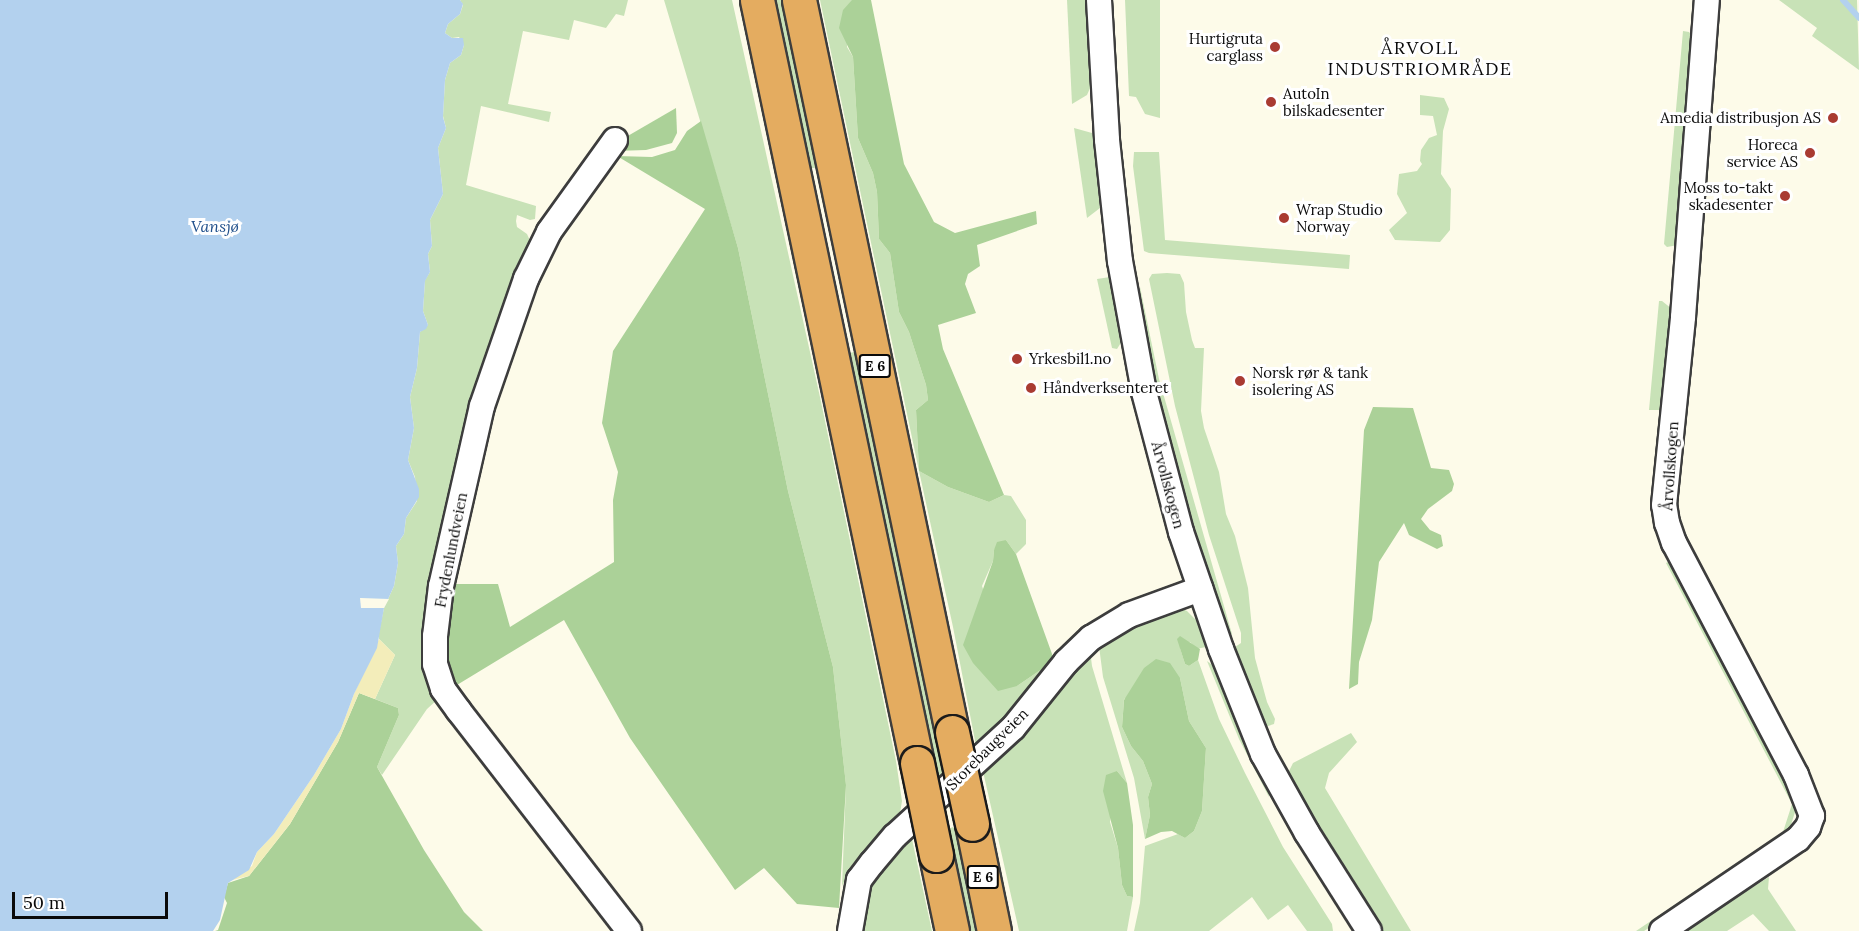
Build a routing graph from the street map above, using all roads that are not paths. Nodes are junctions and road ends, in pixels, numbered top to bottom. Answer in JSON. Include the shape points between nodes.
{"nodes":[{"id":1,"x":757,"y":0,"type":"edge"},
{"id":2,"x":799,"y":0,"type":"edge"},
{"id":3,"x":1099,"y":0,"type":"edge"},
{"id":4,"x":1707,"y":0,"type":"edge"},
{"id":5,"x":615,"y":140,"type":"dead end"},
{"id":6,"x":1200,"y":589,"type":"junction"},
{"id":7,"x":629,"y":931,"type":"edge"},
{"id":8,"x":850,"y":931,"type":"edge"},
{"id":9,"x":952,"y":931,"type":"edge"},
{"id":10,"x":994,"y":931,"type":"edge"},
{"id":11,"x":1369,"y":931,"type":"edge"},
{"id":12,"x":1662,"y":931,"type":"edge"}],
"edges":[{"from":1,"to":9,"type":"highway","number":"E 6","bridge":true},
{"from":2,"to":10,"type":"highway","number":"E 6","bridge":true},
{"from":3,"to":6,"type":"street","name":"Årvollskogen","via":[[1107,140],[1120,261],[1144,392]]},
{"from":4,"to":12,"type":"street","name":"Årvollskogen","via":[[1666,523],[1796,776],[1812,816],[1798,839]]},
{"from":5,"to":7,"type":"street","name":"Frydenlundveien","via":[[549,231],[526,279],[482,406],[441,586],[435,664],[443,689]]},
{"from":6,"to":8,"type":"street","name":"Storebaugveien","via":[[1130,615],[1091,638],[1066,662],[1013,728],[872,863],[859,880]]},
{"from":6,"to":11,"type":"street","name":"Årvollskogen","via":[[1263,754],[1306,833]]}]}
